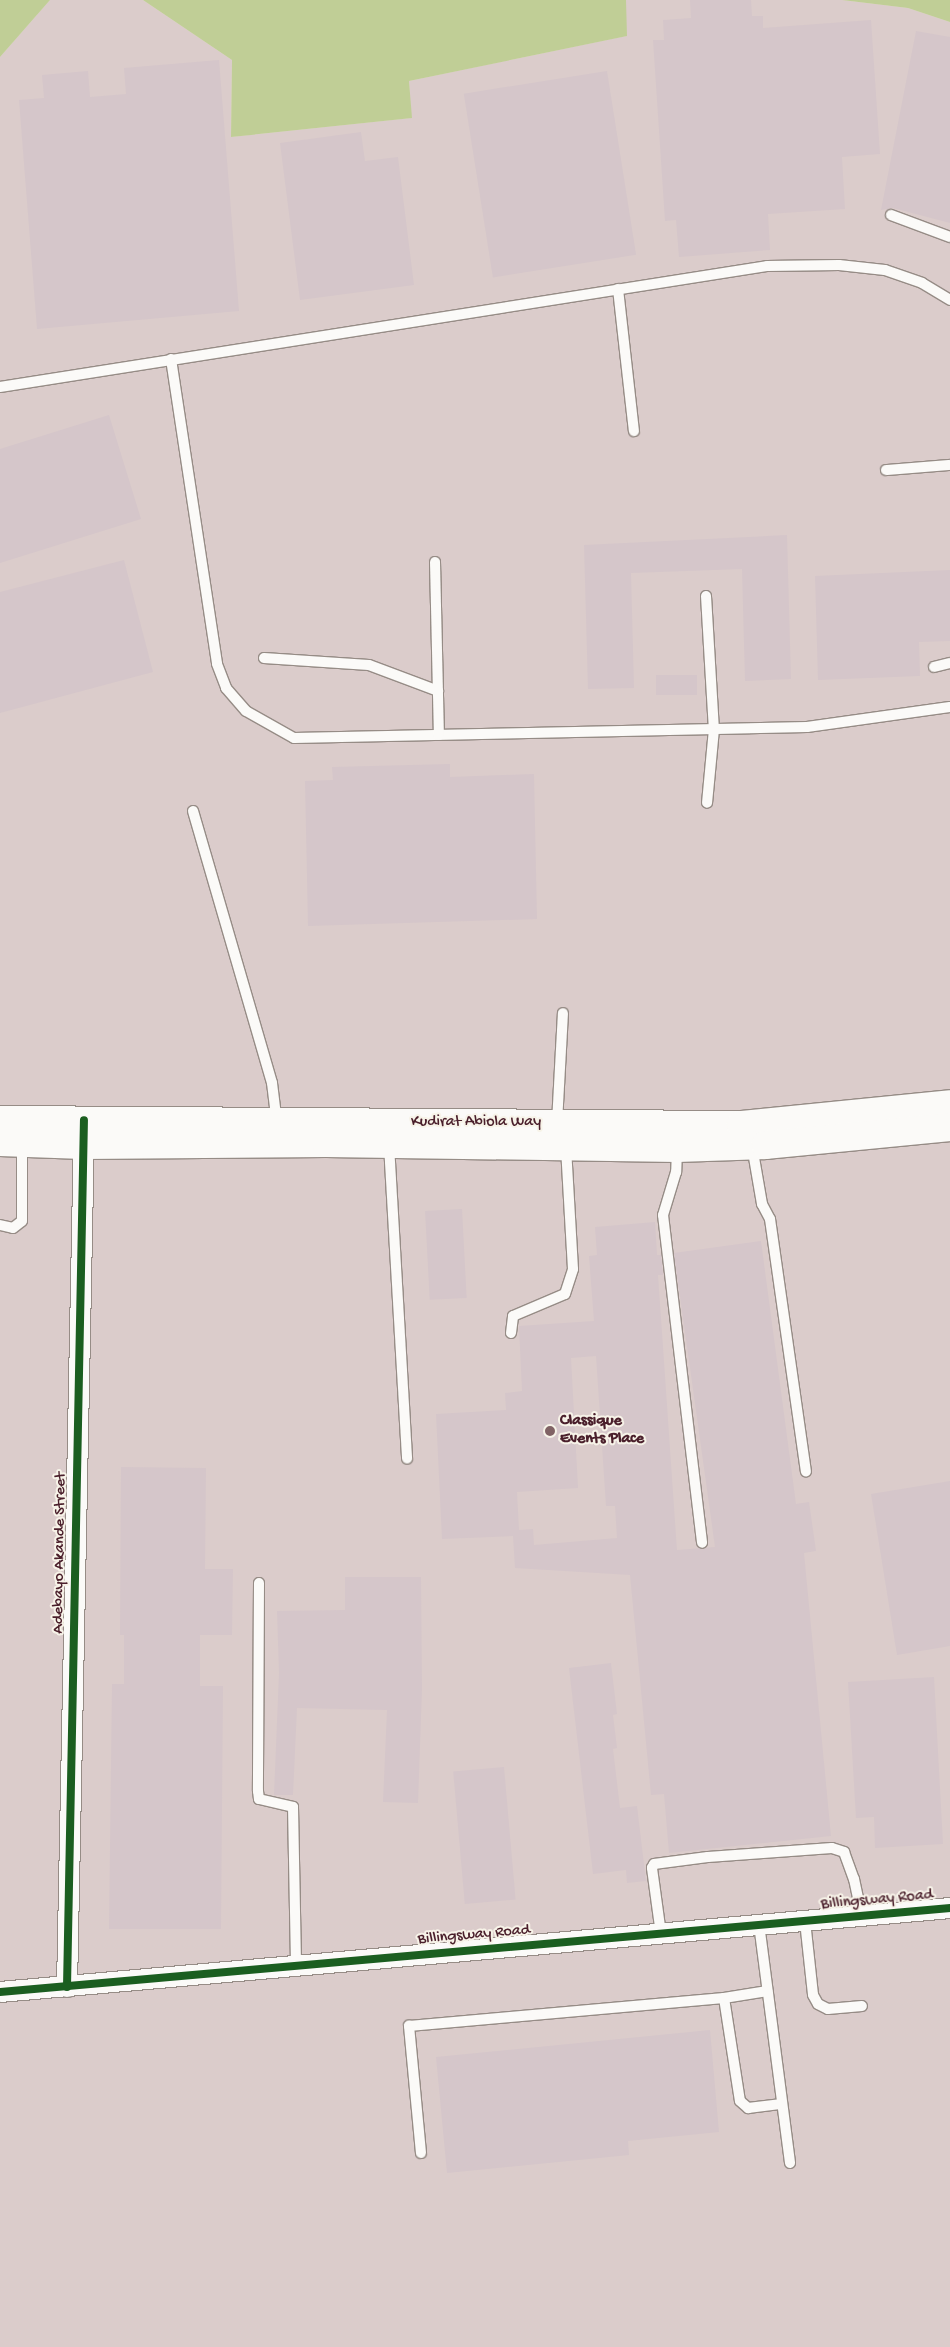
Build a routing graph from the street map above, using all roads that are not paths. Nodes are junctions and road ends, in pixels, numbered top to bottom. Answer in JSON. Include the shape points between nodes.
{"nodes":[{"id":1,"x":891,"y":215,"type":"dead end"},
{"id":2,"x":950,"y":237,"type":"edge"},
{"id":3,"x":618,"y":289,"type":"junction"},
{"id":4,"x":950,"y":300,"type":"edge"},
{"id":5,"x":171,"y":359,"type":"junction"},
{"id":6,"x":0,"y":387,"type":"edge"},
{"id":7,"x":634,"y":431,"type":"dead end"},
{"id":8,"x":950,"y":465,"type":"edge"},
{"id":9,"x":886,"y":470,"type":"dead end"},
{"id":10,"x":435,"y":562,"type":"dead end"},
{"id":11,"x":706,"y":596,"type":"dead end"},
{"id":12,"x":264,"y":658,"type":"dead end"},
{"id":13,"x":950,"y":663,"type":"edge"},
{"id":14,"x":934,"y":666,"type":"dead end"},
{"id":15,"x":438,"y":691,"type":"junction"},
{"id":16,"x":950,"y":707,"type":"edge"},
{"id":17,"x":714,"y":729,"type":"junction"},
{"id":18,"x":439,"y":735,"type":"junction"},
{"id":19,"x":707,"y":803,"type":"dead end"},
{"id":20,"x":193,"y":811,"type":"dead end"},
{"id":21,"x":563,"y":1013,"type":"dead end"},
{"id":22,"x":950,"y":1104,"type":"edge"},
{"id":23,"x":0,"y":1120,"type":"edge"},
{"id":24,"x":277,"y":1120,"type":"junction"},
{"id":25,"x":950,"y":1127,"type":"edge"},
{"id":26,"x":84,"y":1132,"type":"junction"},
{"id":27,"x":561,"y":1136,"type":"junction"},
{"id":28,"x":11,"y":1142,"type":"edge"},
{"id":29,"x":388,"y":1144,"type":"junction"},
{"id":30,"x":752,"y":1145,"type":"junction"},
{"id":31,"x":677,"y":1148,"type":"junction"},
{"id":32,"x":0,"y":1225,"type":"edge"},
{"id":33,"x":510,"y":1334,"type":"dead end"},
{"id":34,"x":407,"y":1458,"type":"dead end"},
{"id":35,"x":806,"y":1471,"type":"dead end"},
{"id":36,"x":702,"y":1543,"type":"dead end"},
{"id":37,"x":260,"y":1583,"type":"dead end"},
{"id":38,"x":950,"y":1908,"type":"edge"},
{"id":39,"x":862,"y":1916,"type":"junction"},
{"id":40,"x":805,"y":1921,"type":"junction"},
{"id":41,"x":759,"y":1924,"type":"junction"},
{"id":42,"x":661,"y":1934,"type":"junction"},
{"id":43,"x":296,"y":1966,"type":"junction"},
{"id":44,"x":67,"y":1987,"type":"junction"},
{"id":45,"x":766,"y":1991,"type":"junction"},
{"id":46,"x":0,"y":1992,"type":"edge"},
{"id":47,"x":724,"y":1998,"type":"junction"},
{"id":48,"x":862,"y":2006,"type":"dead end"},
{"id":49,"x":782,"y":2104,"type":"junction"},
{"id":50,"x":421,"y":2153,"type":"dead end"},
{"id":51,"x":790,"y":2163,"type":"dead end"}],
"edges":[{"from":1,"to":2,"type":"lane"},
{"from":3,"to":4,"type":"lane","via":[[767,266],[839,265],[885,270],[922,283]]},
{"from":3,"to":5,"type":"lane"},
{"from":3,"to":7,"type":"lane"},
{"from":5,"to":6,"type":"lane"},
{"from":5,"to":18,"type":"lane","via":[[217,664],[226,688],[246,711],[294,738]]},
{"from":8,"to":9,"type":"lane"},
{"from":10,"to":15,"type":"lane"},
{"from":11,"to":17,"type":"lane"},
{"from":12,"to":15,"type":"lane","via":[[369,665]]},
{"from":13,"to":14,"type":"lane"},
{"from":15,"to":18,"type":"lane"},
{"from":16,"to":17,"type":"lane","via":[[807,727]]},
{"from":17,"to":18,"type":"lane"},
{"from":17,"to":19,"type":"lane"},
{"from":20,"to":24,"type":"lane","via":[[272,1083]]},
{"from":21,"to":27,"type":"lane"},
{"from":22,"to":27,"type":"main road","name":"Kudirat Abiola Way","via":[[741,1125]]},
{"from":23,"to":26,"type":"main road","name":"Kudirat Abiola Way"},
{"from":24,"to":26,"type":"main road","name":"Kudirat Abiola Way"},
{"from":24,"to":27,"type":"main road","name":"Kudirat Abiola Way"},
{"from":25,"to":30,"type":"main road","name":"Kudirat Abiola Way"},
{"from":26,"to":28,"type":"main road","name":"Kudirat Abiola Way"},
{"from":26,"to":29,"type":"main road","name":"Kudirat Abiola Way"},
{"from":26,"to":44,"type":"street","name":"Adebayo Akande Street"},
{"from":27,"to":29,"type":"main road","name":"Kudirat Abiola Way"},
{"from":27,"to":31,"type":"main road","name":"Kudirat Abiola Way"},
{"from":27,"to":33,"type":"lane","via":[[573,1268],[565,1294],[513,1316]]},
{"from":28,"to":32,"type":"lane","via":[[22,1221],[13,1228]]},
{"from":29,"to":34,"type":"lane"},
{"from":30,"to":31,"type":"main road","name":"Kudirat Abiola Way"},
{"from":30,"to":35,"type":"lane","via":[[762,1204],[770,1219]]},
{"from":31,"to":36,"type":"lane","via":[[676,1172],[663,1215]]},
{"from":37,"to":43,"type":"lane","via":[[258,1791],[259,1799],[293,1807]]},
{"from":38,"to":39,"type":"street","name":"Billingsway Road"},
{"from":39,"to":40,"type":"street","name":"Billingsway Road"},
{"from":39,"to":42,"type":"lane","via":[[844,1852],[832,1848],[708,1857],[654,1864]]},
{"from":40,"to":41,"type":"street","name":"Billingsway Road"},
{"from":40,"to":48,"type":"lane","via":[[813,1995],[818,2004],[828,2009]]},
{"from":41,"to":42,"type":"street","name":"Billingsway Road"},
{"from":41,"to":45,"type":"lane"},
{"from":42,"to":43,"type":"street","name":"Billingsway Road"},
{"from":43,"to":44,"type":"street","name":"Billingsway Road"},
{"from":44,"to":46,"type":"street","name":"Billingsway Road"},
{"from":45,"to":47,"type":"lane"},
{"from":45,"to":49,"type":"lane","via":[[773,2018]]},
{"from":47,"to":49,"type":"lane","via":[[740,2101],[748,2108]]},
{"from":47,"to":50,"type":"lane","via":[[409,2026]]},
{"from":49,"to":51,"type":"lane"}]}
